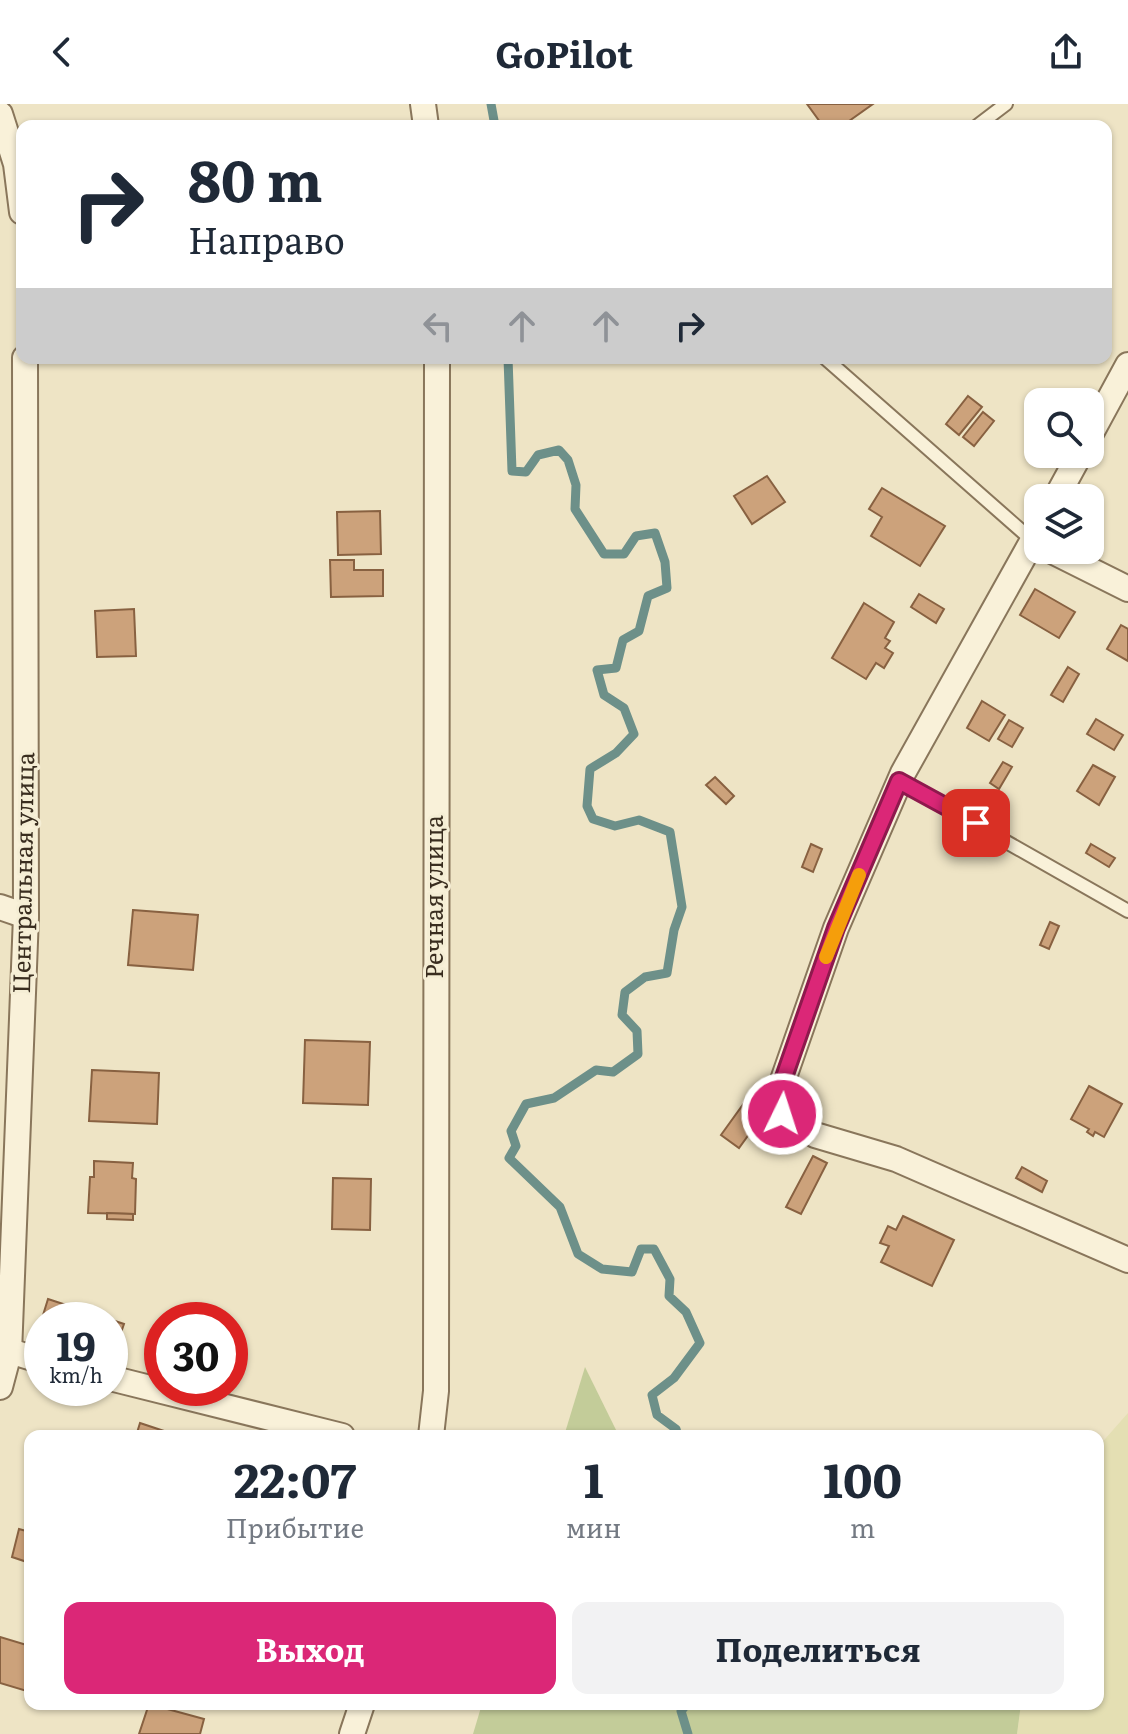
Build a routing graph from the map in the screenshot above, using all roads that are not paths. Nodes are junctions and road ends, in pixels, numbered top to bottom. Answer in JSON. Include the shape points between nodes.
{"nodes":[{"id":1,"x":1006,"y":104,"type":"edge"},
{"id":2,"x":0,"y":114,"type":"edge"},
{"id":3,"x":985,"y":120,"type":"edge"},
{"id":4,"x":16,"y":164,"type":"edge"},
{"id":5,"x":25,"y":364,"type":"edge"},
{"id":6,"x":437,"y":364,"type":"edge"},
{"id":7,"x":832,"y":364,"type":"edge"},
{"id":8,"x":1128,"y":365,"type":"edge"},
{"id":9,"x":1104,"y":409,"type":"edge"},
{"id":10,"x":1024,"y":528,"type":"edge"},
{"id":11,"x":1027,"y":564,"type":"edge"},
{"id":12,"x":1081,"y":564,"type":"edge"},
{"id":13,"x":1128,"y":589,"type":"edge"},
{"id":14,"x":899,"y":781,"type":"junction"},
{"id":15,"x":0,"y":907,"type":"edge"},
{"id":16,"x":1128,"y":911,"type":"edge"},
{"id":17,"x":26,"y":916,"type":"junction"},
{"id":18,"x":1128,"y":1260,"type":"edge"},
{"id":19,"x":5,"y":1350,"type":"edge"},
{"id":20,"x":128,"y":1382,"type":"edge"},
{"id":21,"x":0,"y":1387,"type":"edge"},
{"id":22,"x":318,"y":1430,"type":"edge"},
{"id":23,"x":432,"y":1430,"type":"edge"},
{"id":24,"x":360,"y":1710,"type":"edge"},
{"id":25,"x":352,"y":1734,"type":"edge"}],
"edges":[{"from":1,"to":3,"type":"lane"},
{"from":2,"to":4,"type":"street"},
{"from":5,"to":17,"type":"street","name":"Центральная улица"},
{"from":6,"to":23,"type":"street","name":"Речная улица","via":[[436,1391]]},
{"from":7,"to":10,"type":"lane"},
{"from":8,"to":9,"type":"street"},
{"from":11,"to":14,"type":"street"},
{"from":12,"to":13,"type":"street"},
{"from":14,"to":16,"type":"lane"},
{"from":14,"to":18,"type":"street","via":[[836,928],[783,1080],[782,1114],[815,1135],[896,1159]]},
{"from":15,"to":17,"type":"street"},
{"from":17,"to":19,"type":"street","name":"Центральная улица"},
{"from":19,"to":21,"type":"street","name":"Центральная улица"},
{"from":20,"to":22,"type":"street"},
{"from":24,"to":25,"type":"street"}]}
